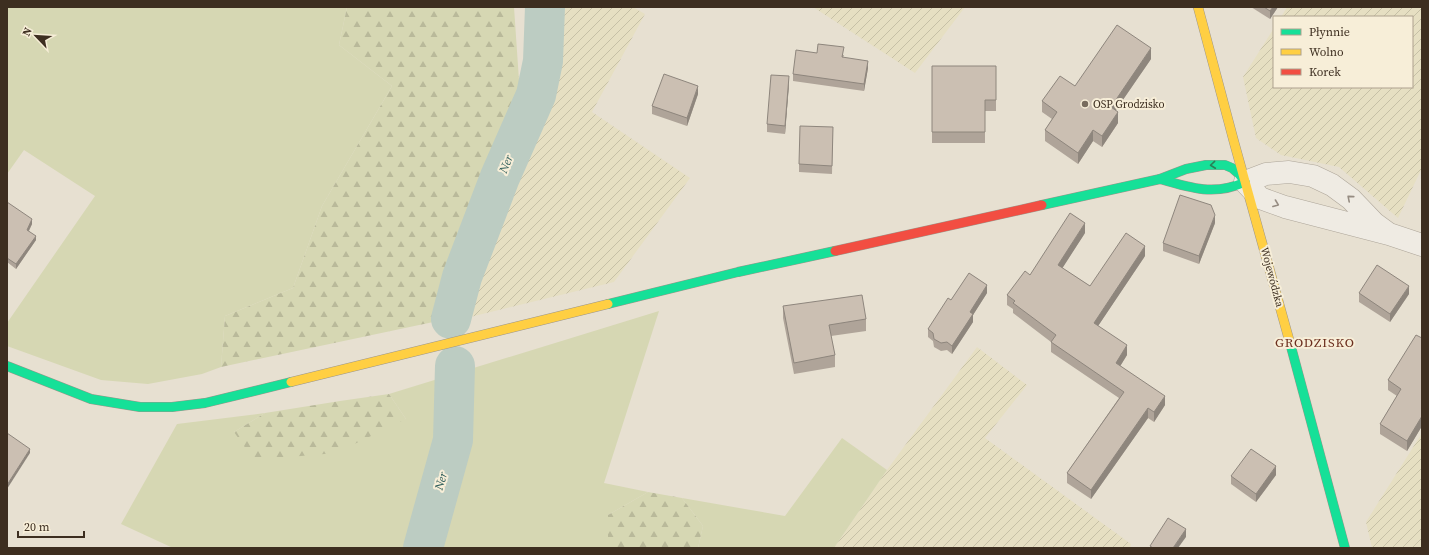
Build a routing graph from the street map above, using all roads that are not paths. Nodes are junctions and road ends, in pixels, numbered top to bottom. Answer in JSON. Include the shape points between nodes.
{"nodes":[{"id":1,"x":1198,"y":7,"type":"edge"},
{"id":2,"x":1160,"y":180,"type":"junction"},
{"id":3,"x":1246,"y":182,"type":"junction"},
{"id":4,"x":1389,"y":234,"type":"junction"},
{"id":5,"x":1422,"y":245,"type":"edge"},
{"id":6,"x":7,"y":366,"type":"edge"},
{"id":7,"x":1345,"y":548,"type":"edge"}],
"edges":[{"from":1,"to":3,"type":"street","name":"Wojewódzka"},
{"from":2,"to":3,"type":"street","via":[[1212,190],[1226,190]]},
{"from":3,"to":2,"type":"street","one_way":true,"via":[[1234,169],[1223,164],[1191,167]]},
{"from":2,"to":6,"type":"street","via":[[738,272],[205,403],[140,407],[91,399]]},
{"from":3,"to":4,"type":"street","one_way":true,"via":[[1260,198]]},
{"from":4,"to":3,"type":"street","one_way":true,"via":[[1374,223],[1351,199],[1332,185],[1313,176],[1289,172],[1266,174]]},
{"from":3,"to":7,"type":"street","name":"Wojewódzka"},
{"from":4,"to":5,"type":"street"}]}
